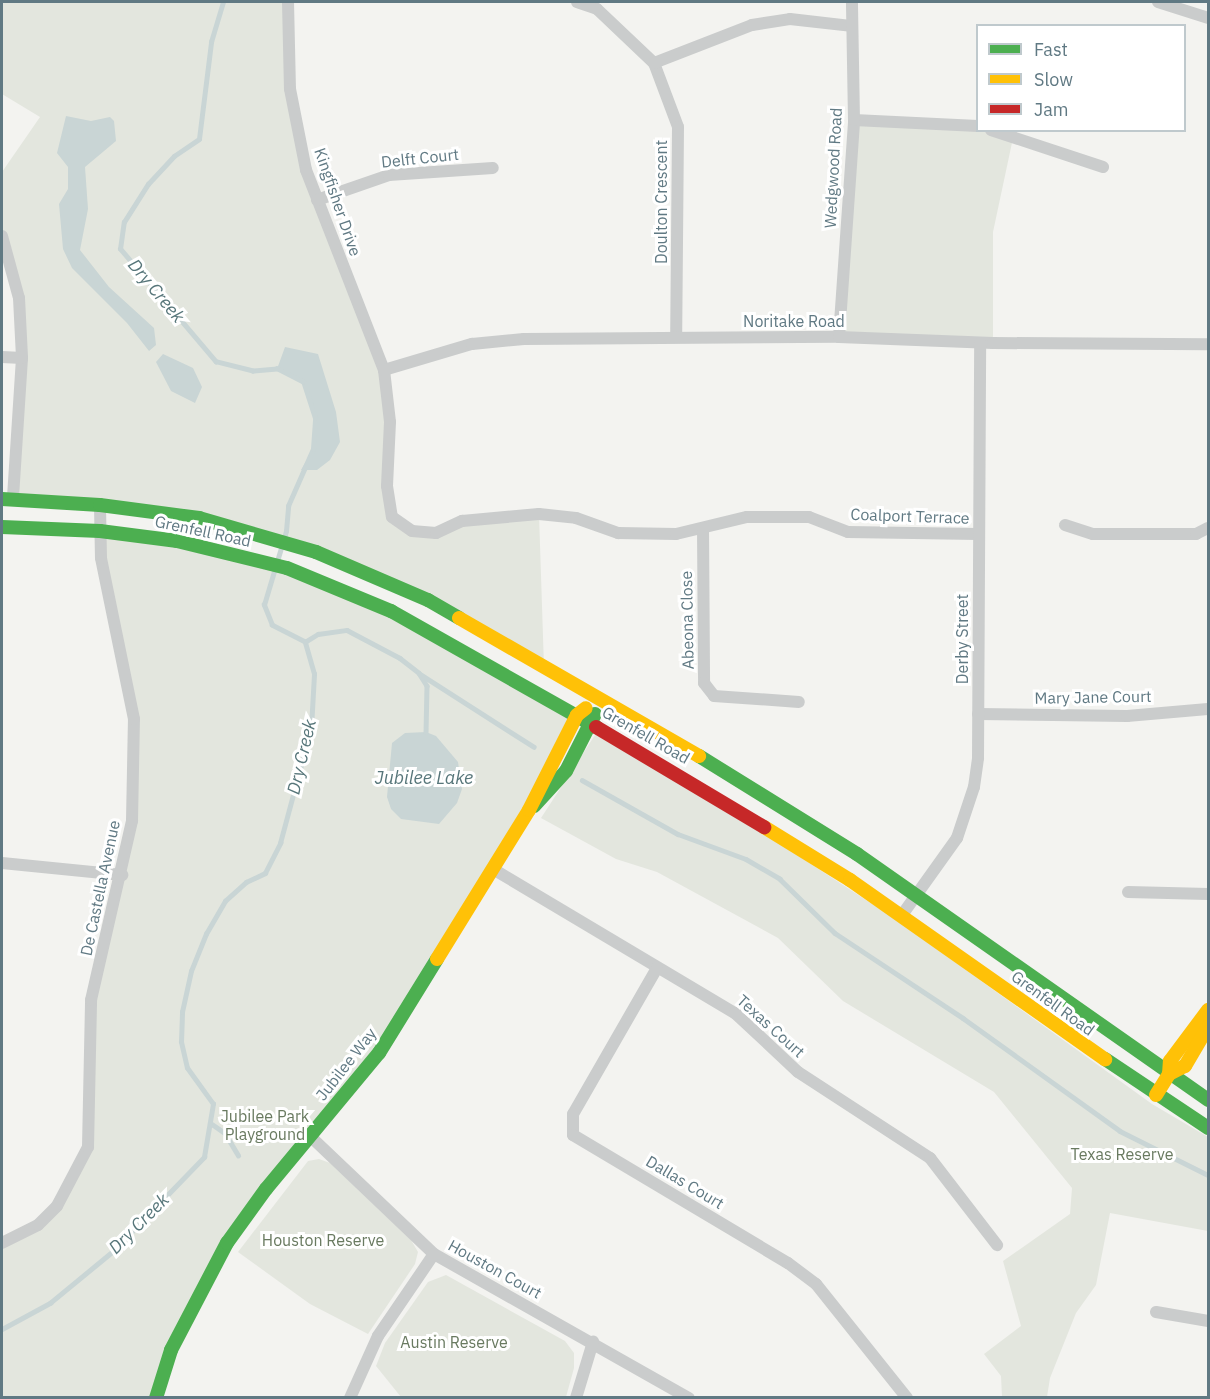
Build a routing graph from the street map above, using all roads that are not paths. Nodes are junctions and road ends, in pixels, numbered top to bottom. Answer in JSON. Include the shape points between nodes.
{"nodes":[{"id":1,"x":288,"y":2,"type":"edge"},
{"id":2,"x":577,"y":2,"type":"edge"},
{"id":3,"x":852,"y":2,"type":"edge"},
{"id":4,"x":1158,"y":2,"type":"edge"},
{"id":5,"x":1209,"y":18,"type":"edge"},
{"id":6,"x":851,"y":26,"type":"junction"},
{"id":7,"x":654,"y":63,"type":"junction"},
{"id":8,"x":854,"y":120,"type":"junction"},
{"id":9,"x":976,"y":126,"type":"edge"},
{"id":10,"x":997,"y":132,"type":"edge"},
{"id":11,"x":1103,"y":167,"type":"dead end"},
{"id":12,"x":493,"y":168,"type":"dead end"},
{"id":13,"x":317,"y":200,"type":"junction"},
{"id":14,"x":2,"y":236,"type":"edge"},
{"id":15,"x":676,"y":337,"type":"junction"},
{"id":16,"x":839,"y":337,"type":"junction"},
{"id":17,"x":980,"y":343,"type":"junction"},
{"id":18,"x":1209,"y":344,"type":"edge"},
{"id":19,"x":2,"y":357,"type":"edge"},
{"id":20,"x":22,"y":358,"type":"junction"},
{"id":21,"x":384,"y":370,"type":"junction"},
{"id":22,"x":7,"y":499,"type":"edge"},
{"id":23,"x":100,"y":505,"type":"junction"},
{"id":24,"x":1065,"y":525,"type":"dead end"},
{"id":25,"x":2,"y":527,"type":"edge"},
{"id":26,"x":702,"y":528,"type":"junction"},
{"id":27,"x":1209,"y":528,"type":"edge"},
{"id":28,"x":100,"y":531,"type":"junction"},
{"id":29,"x":978,"y":534,"type":"junction"},
{"id":30,"x":599,"y":699,"type":"junction"},
{"id":31,"x":799,"y":702,"type":"dead end"},
{"id":32,"x":1209,"y":709,"type":"edge"},
{"id":33,"x":978,"y":714,"type":"junction"},
{"id":34,"x":577,"y":715,"type":"junction"},
{"id":35,"x":592,"y":724,"type":"junction"},
{"id":36,"x":529,"y":810,"type":"junction"},
{"id":37,"x":2,"y":863,"type":"edge"},
{"id":38,"x":493,"y":869,"type":"junction"},
{"id":39,"x":122,"y":874,"type":"junction"},
{"id":40,"x":1128,"y":892,"type":"dead end"},
{"id":41,"x":1209,"y":894,"type":"edge"},
{"id":42,"x":918,"y":895,"type":"junction"},
{"id":43,"x":902,"y":915,"type":"junction"},
{"id":44,"x":657,"y":968,"type":"junction"},
{"id":45,"x":1209,"y":1010,"type":"edge"},
{"id":46,"x":1209,"y":1027,"type":"edge"},
{"id":47,"x":1169,"y":1074,"type":"junction"},
{"id":48,"x":1156,"y":1095,"type":"junction"},
{"id":49,"x":1209,"y":1100,"type":"edge"},
{"id":50,"x":1209,"y":1128,"type":"edge"},
{"id":51,"x":309,"y":1136,"type":"junction"},
{"id":52,"x":2,"y":1243,"type":"edge"},
{"id":53,"x":997,"y":1245,"type":"dead end"},
{"id":54,"x":434,"y":1254,"type":"junction"},
{"id":55,"x":1156,"y":1312,"type":"dead end"},
{"id":56,"x":1209,"y":1322,"type":"edge"},
{"id":57,"x":593,"y":1342,"type":"junction"},
{"id":58,"x":156,"y":1398,"type":"edge"},
{"id":59,"x":350,"y":1398,"type":"edge"},
{"id":60,"x":576,"y":1398,"type":"edge"},
{"id":61,"x":689,"y":1398,"type":"edge"},
{"id":62,"x":907,"y":1398,"type":"edge"}],
"edges":[{"from":1,"to":13,"type":"street","name":"Kingfisher Drive","via":[[290,89],[306,170]]},
{"from":2,"to":7,"type":"street","name":"Doulton Crescent","via":[[597,9]]},
{"from":3,"to":6,"type":"street","name":"Wedgwood Road"},
{"from":4,"to":5,"type":"street"},
{"from":6,"to":7,"type":"street","via":[[790,19],[752,25]]},
{"from":6,"to":8,"type":"street","name":"Wedgwood Road"},
{"from":7,"to":15,"type":"street","name":"Doulton Crescent","via":[[678,127]]},
{"from":8,"to":9,"type":"street"},
{"from":8,"to":16,"type":"street","name":"Wedgwood Road"},
{"from":10,"to":11,"type":"street"},
{"from":12,"to":13,"type":"street","name":"Delft Court","via":[[389,175]]},
{"from":13,"to":21,"type":"street","name":"Kingfisher Drive"},
{"from":14,"to":20,"type":"street","via":[[19,298]]},
{"from":15,"to":16,"type":"street","name":"Noritake Road"},
{"from":15,"to":21,"type":"street","name":"Noritake Road","via":[[472,344]]},
{"from":16,"to":17,"type":"street","name":"Noritake Road"},
{"from":17,"to":18,"type":"street","name":"Noritake Road"},
{"from":17,"to":29,"type":"street","name":"Derby Street"},
{"from":19,"to":20,"type":"street"},
{"from":20,"to":22,"type":"street"},
{"from":21,"to":26,"type":"street","name":"Coalport Terrace","via":[[390,422],[387,486],[392,517],[411,531],[436,533],[462,521],[530,514],[576,518],[618,533],[676,534]]},
{"from":22,"to":23,"type":"main road","name":"Grenfell Road"},
{"from":23,"to":28,"type":"street","name":"De Castella Avenue"},
{"from":23,"to":30,"type":"main road","name":"Grenfell Road","via":[[199,518],[309,549],[429,600]]},
{"from":24,"to":27,"type":"street","via":[[1093,534],[1196,534]]},
{"from":25,"to":28,"type":"main road","name":"Grenfell Road"},
{"from":26,"to":29,"type":"street","name":"Coalport Terrace","via":[[747,517],[809,517],[848,532]]},
{"from":26,"to":31,"type":"street","name":"Abeona Close","via":[[704,683],[714,696]]},
{"from":28,"to":34,"type":"main road","name":"Grenfell Road","via":[[177,541],[293,570],[391,611]]},
{"from":28,"to":39,"type":"street","name":"De Castella Avenue","via":[[104,580],[134,719],[136,776]]},
{"from":29,"to":33,"type":"street","name":"Derby Street"},
{"from":30,"to":34,"type":"main road","name":"Jubilee Way"},
{"from":30,"to":35,"type":"main road","name":"Jubilee Way"},
{"from":30,"to":42,"type":"main road","name":"Grenfell Road","via":[[766,796]]},
{"from":32,"to":33,"type":"street","name":"Mary Jane Court","via":[[1127,716]]},
{"from":33,"to":42,"type":"street","name":"Derby Street","via":[[978,759],[968,810],[957,838]]},
{"from":34,"to":35,"type":"main road","name":"Grenfell Road"},
{"from":34,"to":36,"type":"main road","name":"Jubilee Way"},
{"from":35,"to":36,"type":"main road","name":"Jubilee Way","via":[[554,787]]},
{"from":35,"to":43,"type":"main road","name":"Grenfell Road","via":[[721,799]]},
{"from":36,"to":38,"type":"main road","name":"Jubilee Way"},
{"from":37,"to":39,"type":"street"},
{"from":38,"to":44,"type":"street","name":"Texas Court"},
{"from":38,"to":51,"type":"main road","name":"Jubilee Way","via":[[379,1053]]},
{"from":39,"to":52,"type":"street","name":"De Castella Avenue","via":[[91,1000],[87,1147],[57,1206],[38,1225]]},
{"from":40,"to":41,"type":"street"},
{"from":42,"to":43,"type":"street","name":"Derby Street"},
{"from":42,"to":47,"type":"main road","name":"Grenfell Road"},
{"from":43,"to":48,"type":"main road","name":"Grenfell Road"},
{"from":44,"to":53,"type":"street","name":"Texas Court","via":[[735,1013],[798,1072],[930,1158]]},
{"from":44,"to":62,"type":"street","name":"Dallas Court","via":[[573,1114],[573,1135],[789,1263],[816,1284]]},
{"from":45,"to":47,"type":"main road","via":[[1170,1061]]},
{"from":46,"to":47,"type":"main road","via":[[1185,1066]]},
{"from":47,"to":48,"type":"main road"},
{"from":47,"to":49,"type":"main road","name":"Grenfell Road"},
{"from":48,"to":50,"type":"main road","name":"Grenfell Road"},
{"from":51,"to":54,"type":"street","name":"Houston Court"},
{"from":51,"to":58,"type":"main road","name":"Jubilee Way","via":[[227,1243],[171,1350]]},
{"from":54,"to":57,"type":"street","name":"Houston Court"},
{"from":54,"to":59,"type":"street","via":[[378,1336]]},
{"from":55,"to":56,"type":"street"},
{"from":57,"to":60,"type":"street"},
{"from":57,"to":61,"type":"street","name":"Houston Court"}]}
